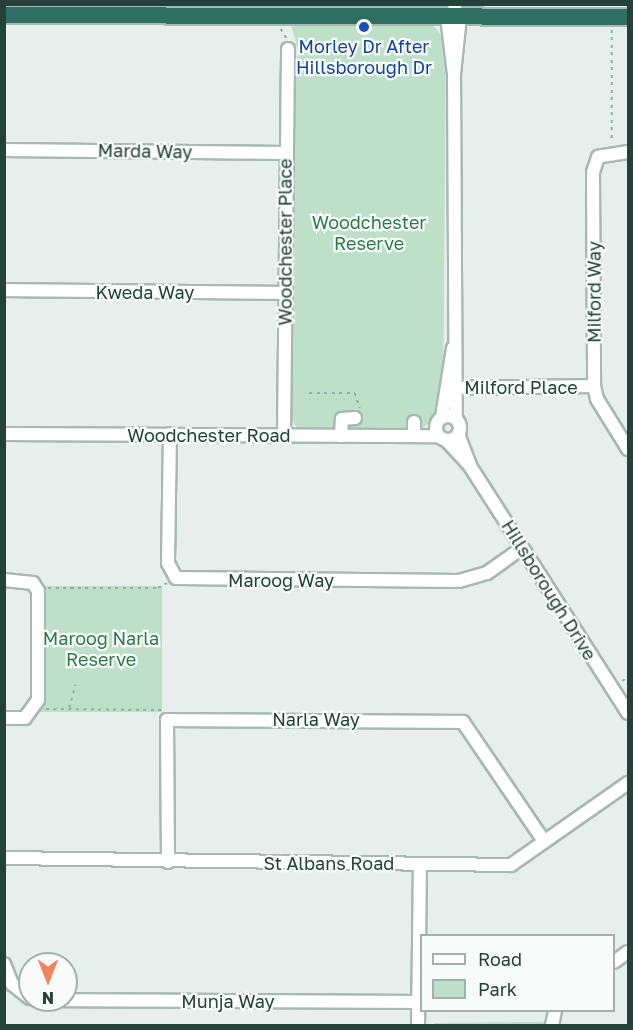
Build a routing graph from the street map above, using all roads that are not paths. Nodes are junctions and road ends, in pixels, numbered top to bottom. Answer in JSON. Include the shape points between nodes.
{"nodes":[{"id":1,"x":454,"y":10,"type":"edge"},
{"id":2,"x":296,"y":11,"type":"edge"},
{"id":3,"x":4,"y":15,"type":"edge"},
{"id":4,"x":628,"y":17,"type":"edge"},
{"id":5,"x":288,"y":49,"type":"dead end"},
{"id":6,"x":4,"y":150,"type":"edge"},
{"id":7,"x":628,"y":152,"type":"edge"},
{"id":8,"x":285,"y":153,"type":"junction"},
{"id":9,"x":4,"y":290,"type":"edge"},
{"id":10,"x":286,"y":293,"type":"junction"},
{"id":11,"x":594,"y":386,"type":"junction"},
{"id":12,"x":453,"y":387,"type":"junction"},
{"id":13,"x":358,"y":414,"type":"road end"},
{"id":14,"x":440,"y":419,"type":"junction"},
{"id":15,"x":456,"y":419,"type":"junction"},
{"id":16,"x":414,"y":423,"type":"dead end"},
{"id":17,"x":4,"y":434,"type":"edge"},
{"id":18,"x":458,"y":434,"type":"junction"},
{"id":19,"x":170,"y":435,"type":"junction"},
{"id":20,"x":284,"y":435,"type":"junction"},
{"id":21,"x":341,"y":436,"type":"junction"},
{"id":22,"x":414,"y":436,"type":"junction"},
{"id":23,"x":442,"y":438,"type":"junction"},
{"id":24,"x":628,"y":449,"type":"edge"},
{"id":25,"x":470,"y":466,"type":"junction"},
{"id":26,"x":522,"y":548,"type":"junction"},
{"id":27,"x":4,"y":580,"type":"edge"},
{"id":28,"x":628,"y":713,"type":"edge"},
{"id":29,"x":4,"y":718,"type":"edge"},
{"id":30,"x":628,"y":783,"type":"edge"},
{"id":31,"x":544,"y":841,"type":"junction"},
{"id":32,"x":4,"y":858,"type":"edge"},
{"id":33,"x":168,"y":862,"type":"junction"},
{"id":34,"x":420,"y":864,"type":"junction"},
{"id":35,"x":628,"y":952,"type":"edge"},
{"id":36,"x":615,"y":961,"type":"edge"},
{"id":37,"x":4,"y":964,"type":"edge"},
{"id":38,"x":18,"y":989,"type":"edge"},
{"id":39,"x":78,"y":1000,"type":"edge"},
{"id":40,"x":418,"y":1002,"type":"junction"},
{"id":41,"x":418,"y":1026,"type":"edge"}],
"edges":[{"from":1,"to":2,"type":"highway"},
{"from":1,"to":4,"type":"highway"},
{"from":1,"to":12,"type":"street","via":[[459,26],[454,74]]},
{"from":2,"to":3,"type":"highway"},
{"from":5,"to":8,"type":"street","name":"Woodchester Place"},
{"from":6,"to":8,"type":"street","name":"Marda Way"},
{"from":7,"to":11,"type":"street","name":"Milford Way","via":[[598,157],[593,172]]},
{"from":8,"to":10,"type":"street","name":"Woodchester Place"},
{"from":9,"to":10,"type":"street","name":"Kweda Way"},
{"from":10,"to":20,"type":"street","name":"Woodchester Place"},
{"from":11,"to":12,"type":"street","name":"Milford Place"},
{"from":11,"to":24,"type":"street","name":"Milford Way","via":[[597,399]]},
{"from":12,"to":14,"type":"street"},
{"from":12,"to":15,"type":"street"},
{"from":13,"to":21,"type":"street","via":[[342,418]]},
{"from":14,"to":15,"type":"street"},
{"from":14,"to":22,"type":"street"},
{"from":14,"to":23,"type":"street"},
{"from":15,"to":18,"type":"street","name":"Hillsborough Drive"},
{"from":16,"to":22,"type":"street"},
{"from":17,"to":19,"type":"street","name":"Woodchester Road"},
{"from":18,"to":23,"type":"street"},
{"from":18,"to":25,"type":"street","name":"Hillsborough Drive"},
{"from":19,"to":20,"type":"street","name":"Woodchester Road"},
{"from":19,"to":26,"type":"street","name":"Maroog Way","via":[[168,563],[176,578],[459,581],[487,573]]},
{"from":20,"to":21,"type":"street","name":"Woodchester Road"},
{"from":21,"to":22,"type":"street","name":"Woodchester Road"},
{"from":22,"to":23,"type":"street","name":"Woodchester Road"},
{"from":23,"to":25,"type":"street","name":"Hillsborough Drive"},
{"from":25,"to":26,"type":"street","name":"Hillsborough Drive"},
{"from":26,"to":28,"type":"street","name":"Hillsborough Drive"},
{"from":27,"to":29,"type":"street","via":[[33,583],[37,588],[36,709],[26,718]]},
{"from":30,"to":31,"type":"street","name":"St Albans Road"},
{"from":31,"to":33,"type":"street","name":"Narla Way","via":[[463,722],[167,720]]},
{"from":31,"to":34,"type":"street","name":"St Albans Road","via":[[511,865]]},
{"from":32,"to":33,"type":"street","name":"St Albans Road"},
{"from":33,"to":34,"type":"street","name":"St Albans Road"},
{"from":34,"to":40,"type":"street"},
{"from":35,"to":36,"type":"street"},
{"from":37,"to":38,"type":"street"},
{"from":39,"to":40,"type":"street","name":"Munja Way"},
{"from":40,"to":41,"type":"street"}]}
